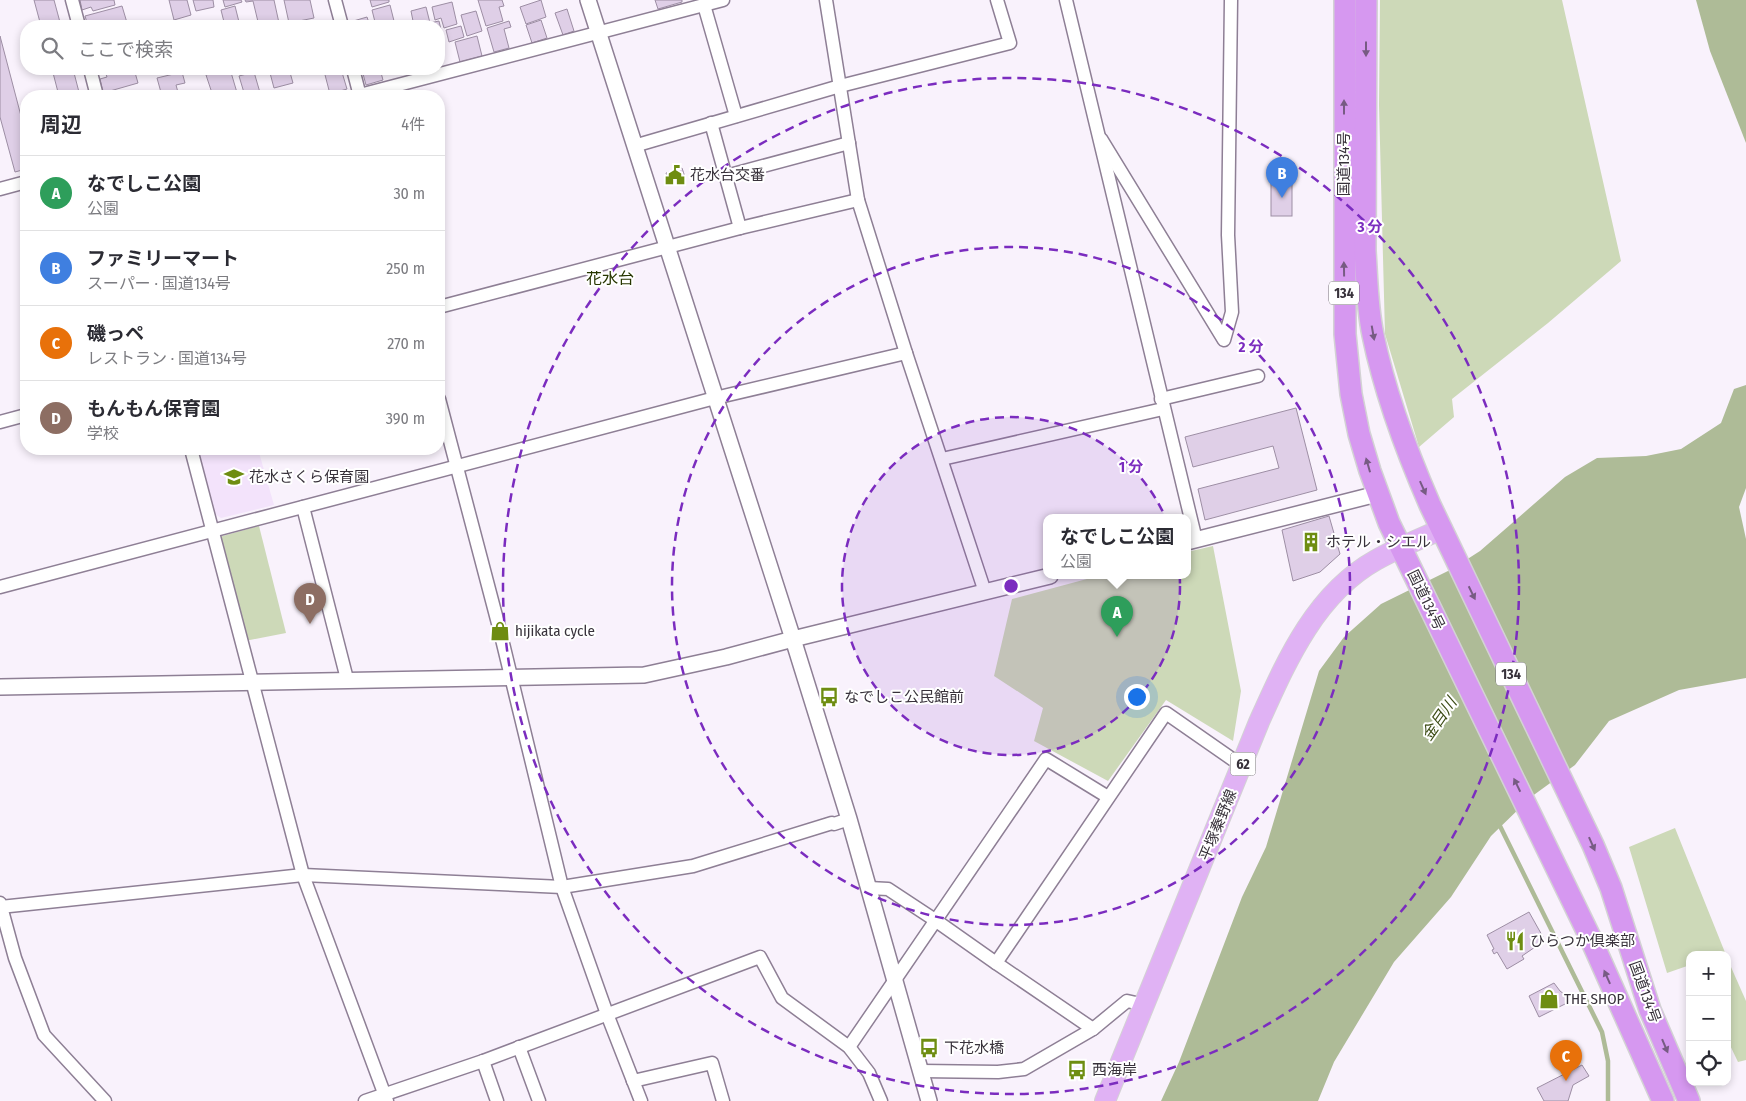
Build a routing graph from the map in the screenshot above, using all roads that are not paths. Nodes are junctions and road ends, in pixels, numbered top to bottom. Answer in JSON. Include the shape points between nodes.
{"nodes":[{"id":1,"x":72,"y":0,"type":"edge"},
{"id":2,"x":335,"y":0,"type":"edge"},
{"id":3,"x":588,"y":0,"type":"edge"},
{"id":4,"x":723,"y":0,"type":"edge"},
{"id":5,"x":826,"y":0,"type":"edge"},
{"id":6,"x":997,"y":0,"type":"edge"},
{"id":7,"x":1066,"y":0,"type":"edge"},
{"id":8,"x":1232,"y":0,"type":"edge"},
{"id":9,"x":1345,"y":0,"type":"edge"},
{"id":10,"x":1366,"y":0,"type":"edge"},
{"id":11,"x":704,"y":5,"type":"junction"},
{"id":12,"x":77,"y":20,"type":"edge"},
{"id":13,"x":340,"y":20,"type":"edge"},
{"id":14,"x":598,"y":33,"type":"junction"},
{"id":15,"x":445,"y":73,"type":"edge"},
{"id":16,"x":92,"y":75,"type":"edge"},
{"id":17,"x":354,"y":75,"type":"edge"},
{"id":18,"x":439,"y":75,"type":"edge"},
{"id":19,"x":840,"y":86,"type":"junction"},
{"id":20,"x":95,"y":90,"type":"edge"},
{"id":21,"x":358,"y":90,"type":"edge"},
{"id":22,"x":382,"y":90,"type":"edge"},
{"id":23,"x":736,"y":116,"type":"junction"},
{"id":24,"x":711,"y":123,"type":"junction"},
{"id":25,"x":1100,"y":138,"type":"junction"},
{"id":26,"x":849,"y":143,"type":"junction"},
{"id":27,"x":634,"y":146,"type":"junction"},
{"id":28,"x":726,"y":176,"type":"junction"},
{"id":29,"x":20,"y":184,"type":"edge"},
{"id":30,"x":0,"y":189,"type":"edge"},
{"id":31,"x":858,"y":200,"type":"junction"},
{"id":32,"x":740,"y":228,"type":"junction"},
{"id":33,"x":667,"y":248,"type":"junction"},
{"id":34,"x":445,"y":306,"type":"edge"},
{"id":35,"x":906,"y":353,"type":"junction"},
{"id":36,"x":1258,"y":376,"type":"dead end"},
{"id":37,"x":715,"y":398,"type":"junction"},
{"id":38,"x":1162,"y":404,"type":"junction"},
{"id":39,"x":20,"y":417,"type":"edge"},
{"id":40,"x":445,"y":421,"type":"edge"},
{"id":41,"x":0,"y":422,"type":"edge"},
{"id":42,"x":193,"y":455,"type":"edge"},
{"id":43,"x":942,"y":459,"type":"junction"},
{"id":44,"x":457,"y":466,"type":"junction"},
{"id":45,"x":1377,"y":494,"type":"junction"},
{"id":46,"x":303,"y":507,"type":"junction"},
{"id":47,"x":1186,"y":514,"type":"edge"},
{"id":48,"x":1442,"y":529,"type":"junction"},
{"id":49,"x":213,"y":531,"type":"junction"},
{"id":50,"x":1192,"y":541,"type":"edge"},
{"id":51,"x":1401,"y":548,"type":"junction"},
{"id":52,"x":1043,"y":578,"type":"edge"},
{"id":53,"x":0,"y":587,"type":"edge"},
{"id":54,"x":986,"y":592,"type":"junction"},
{"id":55,"x":793,"y":638,"type":"junction"},
{"id":56,"x":512,"y":677,"type":"junction"},
{"id":57,"x":347,"y":679,"type":"junction"},
{"id":58,"x":250,"y":681,"type":"junction"},
{"id":59,"x":0,"y":687,"type":"edge"},
{"id":60,"x":1242,"y":766,"type":"junction"},
{"id":61,"x":1108,"y":797,"type":"junction"},
{"id":62,"x":849,"y":819,"type":"junction"},
{"id":63,"x":303,"y":875,"type":"junction"},
{"id":64,"x":562,"y":888,"type":"junction"},
{"id":65,"x":869,"y":888,"type":"junction"},
{"id":66,"x":0,"y":906,"type":"edge"},
{"id":67,"x":935,"y":920,"type":"junction"},
{"id":68,"x":996,"y":963,"type":"junction"},
{"id":69,"x":895,"y":979,"type":"junction"},
{"id":70,"x":1145,"y":1005,"type":"junction"},
{"id":71,"x":607,"y":1014,"type":"junction"},
{"id":72,"x":1093,"y":1029,"type":"junction"},
{"id":73,"x":519,"y":1047,"type":"junction"},
{"id":74,"x":849,"y":1047,"type":"junction"},
{"id":75,"x":482,"y":1061,"type":"junction"},
{"id":76,"x":920,"y":1071,"type":"junction"},
{"id":77,"x":633,"y":1081,"type":"junction"},
{"id":78,"x":385,"y":1098,"type":"edge"},
{"id":79,"x":105,"y":1101,"type":"edge"},
{"id":80,"x":365,"y":1101,"type":"edge"},
{"id":81,"x":497,"y":1101,"type":"edge"},
{"id":82,"x":539,"y":1101,"type":"edge"},
{"id":83,"x":641,"y":1101,"type":"edge"},
{"id":84,"x":723,"y":1101,"type":"edge"},
{"id":85,"x":881,"y":1101,"type":"edge"},
{"id":86,"x":929,"y":1101,"type":"edge"},
{"id":87,"x":1105,"y":1101,"type":"edge"},
{"id":88,"x":1663,"y":1101,"type":"edge"},
{"id":89,"x":1689,"y":1101,"type":"edge"}],
"edges":[{"from":1,"to":12,"type":"street"},
{"from":2,"to":13,"type":"street"},
{"from":3,"to":14,"type":"street"},
{"from":4,"to":11,"type":"street"},
{"from":5,"to":19,"type":"street"},
{"from":6,"to":19,"type":"street","via":[[1010,43]]},
{"from":7,"to":25,"type":"street"},
{"from":8,"to":25,"type":"street","via":[[1228,235],[1232,312],[1224,340]]},
{"from":45,"to":9,"type":"highway","name":"国道134号","number":"134","one_way":true,"via":[[1359,434],[1345,334]]},
{"from":10,"to":48,"type":"highway","name":"国道134号","number":"134","one_way":true,"via":[[1365,251],[1372,333],[1396,423]]},
{"from":11,"to":14,"type":"street"},
{"from":11,"to":23,"type":"street"},
{"from":14,"to":15,"type":"street"},
{"from":14,"to":27,"type":"street"},
{"from":16,"to":20,"type":"street"},
{"from":17,"to":21,"type":"street"},
{"from":18,"to":22,"type":"street"},
{"from":19,"to":23,"type":"street"},
{"from":19,"to":26,"type":"street"},
{"from":23,"to":24,"type":"street"},
{"from":24,"to":27,"type":"street"},
{"from":24,"to":28,"type":"street"},
{"from":25,"to":38,"type":"street"},
{"from":26,"to":28,"type":"street"},
{"from":26,"to":31,"type":"street"},
{"from":27,"to":33,"type":"street"},
{"from":28,"to":32,"type":"street"},
{"from":29,"to":30,"type":"street"},
{"from":31,"to":32,"type":"street"},
{"from":31,"to":35,"type":"street"},
{"from":32,"to":33,"type":"street"},
{"from":33,"to":34,"type":"street"},
{"from":33,"to":37,"type":"street"},
{"from":35,"to":37,"type":"street"},
{"from":35,"to":43,"type":"street"},
{"from":36,"to":38,"type":"street"},
{"from":37,"to":44,"type":"street"},
{"from":37,"to":55,"type":"street"},
{"from":38,"to":43,"type":"street"},
{"from":38,"to":47,"type":"street"},
{"from":39,"to":41,"type":"street"},
{"from":40,"to":44,"type":"street"},
{"from":42,"to":49,"type":"street"},
{"from":43,"to":54,"type":"street"},
{"from":44,"to":46,"type":"street"},
{"from":44,"to":56,"type":"street"},
{"from":45,"to":50,"type":"street"},
{"from":45,"to":51,"type":"highway","name":"国道134号","number":"134"},
{"from":46,"to":49,"type":"street"},
{"from":46,"to":57,"type":"street"},
{"from":48,"to":51,"type":"main road","name":"平塚秦野線","number":"62"},
{"from":48,"to":89,"type":"highway","name":"国道134号","number":"134","one_way":true,"via":[[1572,799],[1611,888],[1650,1010]]},
{"from":49,"to":53,"type":"street"},
{"from":49,"to":58,"type":"street"},
{"from":51,"to":60,"type":"main road","name":"平塚秦野線","number":"62","via":[[1352,576],[1304,630],[1280,675]]},
{"from":88,"to":51,"type":"highway","name":"国道134号","number":"134","one_way":true,"via":[[1589,935]]},
{"from":52,"to":54,"type":"street"},
{"from":54,"to":55,"type":"street"},
{"from":55,"to":56,"type":"street","via":[[644,675]]},
{"from":55,"to":62,"type":"street"},
{"from":56,"to":57,"type":"street"},
{"from":56,"to":64,"type":"street"},
{"from":57,"to":58,"type":"street"},
{"from":58,"to":59,"type":"street"},
{"from":58,"to":63,"type":"street"},
{"from":60,"to":61,"type":"street","via":[[1166,713]]},
{"from":60,"to":70,"type":"main road","name":"平塚秦野線","number":"62"},
{"from":61,"to":67,"type":"street","via":[[1046,760]]},
{"from":61,"to":68,"type":"street"},
{"from":62,"to":64,"type":"street","via":[[693,866]]},
{"from":62,"to":65,"type":"street"},
{"from":63,"to":64,"type":"street"},
{"from":63,"to":66,"type":"street"},
{"from":63,"to":78,"type":"street"},
{"from":64,"to":71,"type":"street"},
{"from":65,"to":67,"type":"street","via":[[888,889]]},
{"from":65,"to":69,"type":"street"},
{"from":66,"to":79,"type":"street","via":[[15,958],[44,1035]]},
{"from":67,"to":68,"type":"street"},
{"from":67,"to":69,"type":"street"},
{"from":68,"to":72,"type":"street"},
{"from":69,"to":74,"type":"street"},
{"from":69,"to":76,"type":"street"},
{"from":70,"to":72,"type":"street","via":[[1127,1001]]},
{"from":70,"to":87,"type":"main road","name":"平塚秦野線","number":"62"},
{"from":71,"to":73,"type":"street"},
{"from":71,"to":74,"type":"street","via":[[760,956],[782,998]]},
{"from":71,"to":77,"type":"street"},
{"from":72,"to":76,"type":"street","via":[[1024,1069]]},
{"from":73,"to":75,"type":"street"},
{"from":73,"to":82,"type":"street"},
{"from":74,"to":85,"type":"street","via":[[869,1073]]},
{"from":75,"to":78,"type":"street"},
{"from":75,"to":81,"type":"street"},
{"from":76,"to":86,"type":"street"},
{"from":77,"to":83,"type":"street"},
{"from":77,"to":84,"type":"street","via":[[712,1063]]},
{"from":78,"to":80,"type":"street"}]}
